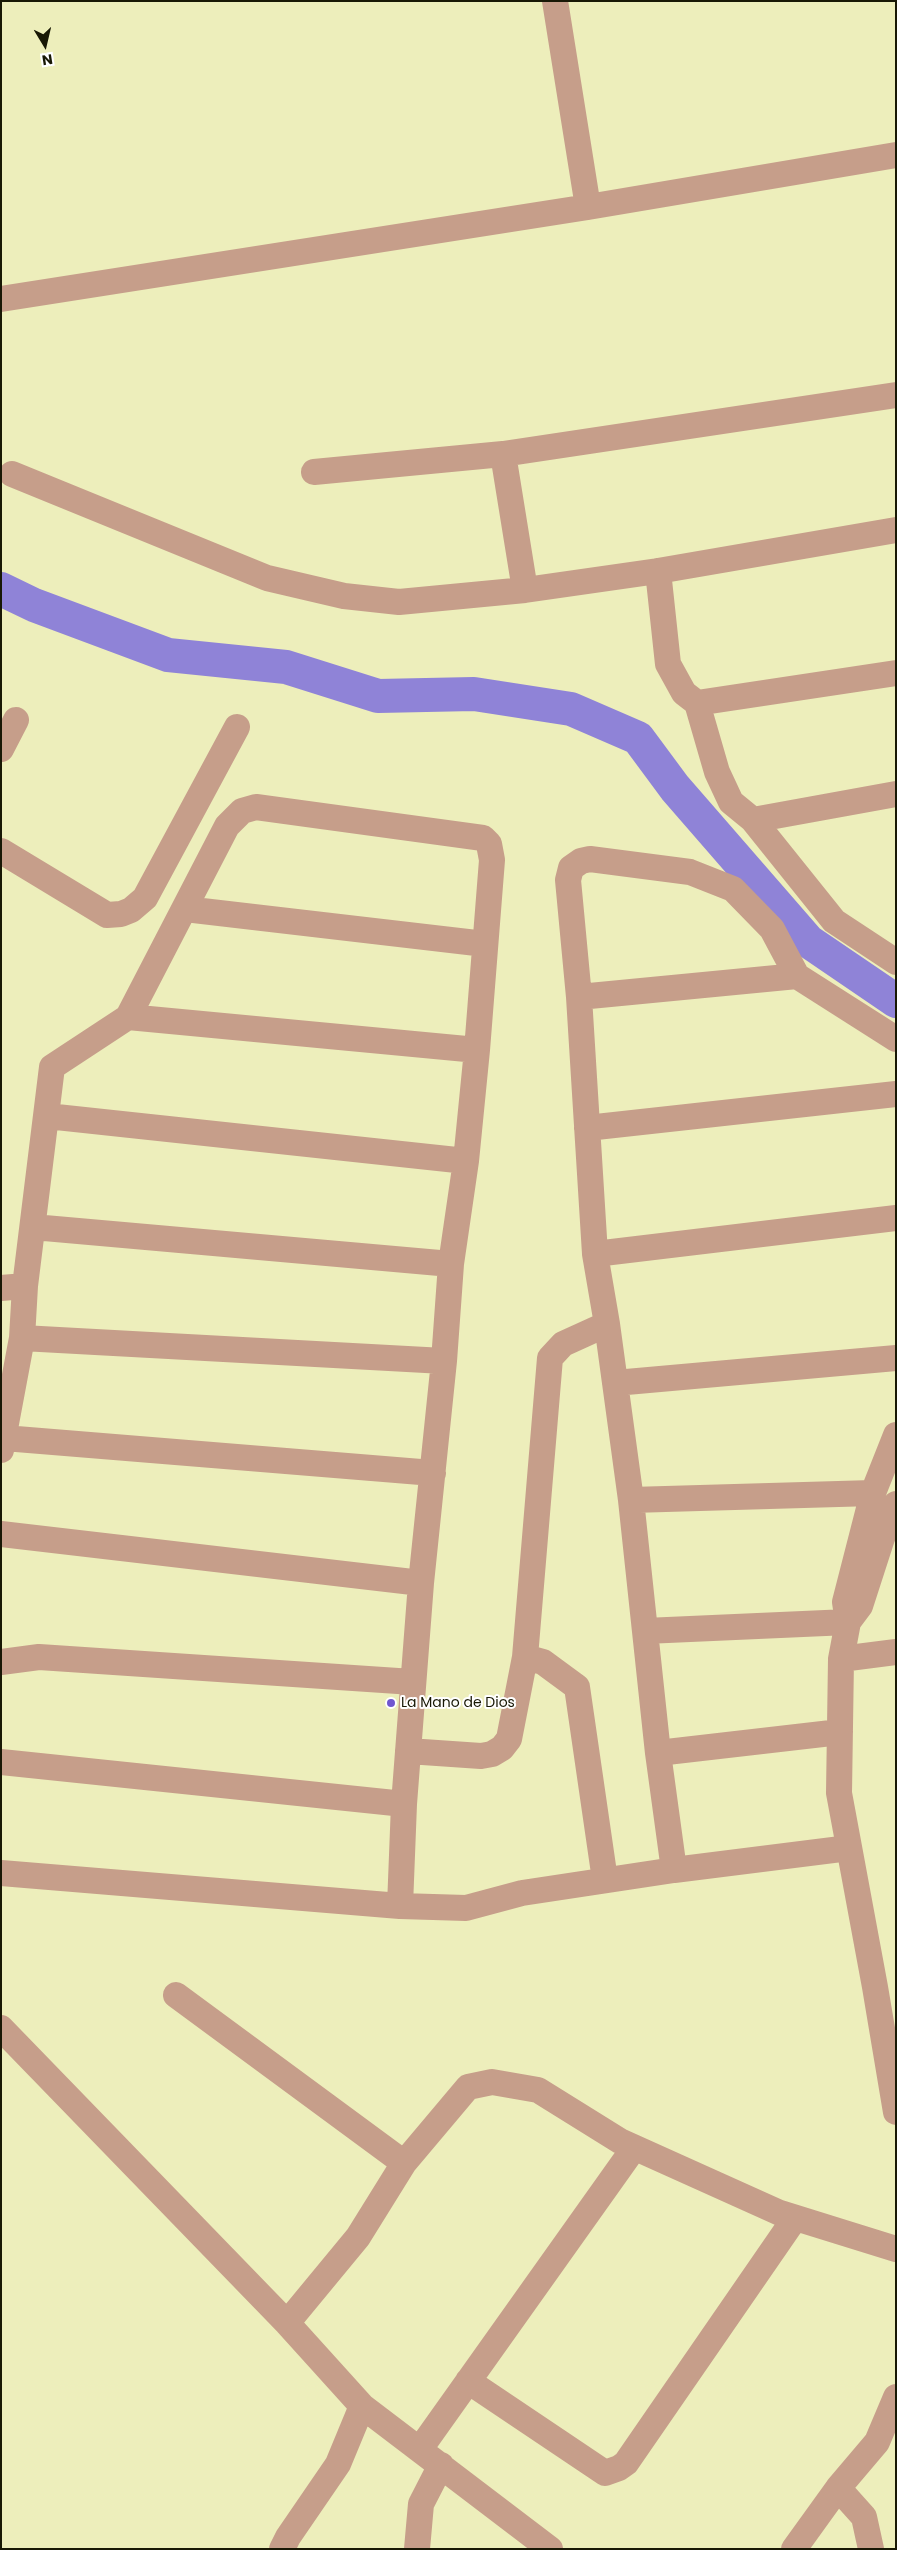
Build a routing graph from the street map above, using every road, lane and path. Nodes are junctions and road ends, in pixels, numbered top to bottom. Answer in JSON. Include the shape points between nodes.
{"nodes":[{"id":1,"x":555,"y":1,"type":"edge"},
{"id":2,"x":896,"y":155,"type":"edge"},
{"id":3,"x":588,"y":207,"type":"junction"},
{"id":4,"x":1,"y":299,"type":"edge"},
{"id":5,"x":896,"y":395,"type":"edge"},
{"id":6,"x":503,"y":454,"type":"junction"},
{"id":7,"x":314,"y":472,"type":"dead end"},
{"id":8,"x":12,"y":474,"type":"dead end"},
{"id":9,"x":896,"y":530,"type":"edge"},
{"id":10,"x":658,"y":572,"type":"junction"},
{"id":11,"x":525,"y":590,"type":"junction"},
{"id":12,"x":896,"y":673,"type":"edge"},
{"id":13,"x":696,"y":703,"type":"junction"},
{"id":14,"x":16,"y":720,"type":"dead end"},
{"id":15,"x":237,"y":727,"type":"dead end"},
{"id":16,"x":1,"y":750,"type":"edge"},
{"id":17,"x":896,"y":794,"type":"edge"},
{"id":18,"x":752,"y":820,"type":"junction"},
{"id":19,"x":1,"y":852,"type":"edge"},
{"id":20,"x":184,"y":909,"type":"junction"},
{"id":21,"x":485,"y":944,"type":"junction"},
{"id":22,"x":896,"y":962,"type":"edge"},
{"id":23,"x":797,"y":976,"type":"junction"},
{"id":24,"x":579,"y":997,"type":"junction"},
{"id":25,"x":128,"y":1017,"type":"junction"},
{"id":26,"x":896,"y":1039,"type":"edge"},
{"id":27,"x":477,"y":1050,"type":"junction"},
{"id":28,"x":896,"y":1094,"type":"edge"},
{"id":29,"x":47,"y":1116,"type":"junction"},
{"id":30,"x":587,"y":1128,"type":"junction"},
{"id":31,"x":466,"y":1161,"type":"junction"},
{"id":32,"x":896,"y":1218,"type":"edge"},
{"id":33,"x":33,"y":1227,"type":"junction"},
{"id":34,"x":595,"y":1254,"type":"junction"},
{"id":35,"x":451,"y":1264,"type":"junction"},
{"id":36,"x":13,"y":1287,"type":"edge"},
{"id":37,"x":607,"y":1324,"type":"junction"},
{"id":38,"x":22,"y":1338,"type":"junction"},
{"id":39,"x":896,"y":1358,"type":"edge"},
{"id":40,"x":444,"y":1361,"type":"junction"},
{"id":41,"x":615,"y":1382,"type":"junction"},
{"id":42,"x":6,"y":1392,"type":"edge"},
{"id":43,"x":896,"y":1435,"type":"edge"},
{"id":44,"x":2,"y":1444,"type":"edge"},
{"id":45,"x":433,"y":1473,"type":"junction"},
{"id":46,"x":884,"y":1498,"type":"edge"},
{"id":47,"x":631,"y":1500,"type":"junction"},
{"id":48,"x":1,"y":1534,"type":"edge"},
{"id":49,"x":880,"y":1535,"type":"edge"},
{"id":50,"x":421,"y":1584,"type":"junction"},
{"id":51,"x":848,"y":1622,"type":"junction"},
{"id":52,"x":645,"y":1631,"type":"junction"},
{"id":53,"x":896,"y":1652,"type":"edge"},
{"id":54,"x":525,"y":1657,"type":"junction"},
{"id":55,"x":841,"y":1659,"type":"junction"},
{"id":56,"x":1,"y":1662,"type":"edge"},
{"id":57,"x":413,"y":1682,"type":"junction"},
{"id":58,"x":840,"y":1732,"type":"junction"},
{"id":59,"x":408,"y":1751,"type":"junction"},
{"id":60,"x":658,"y":1753,"type":"junction"},
{"id":61,"x":1,"y":1762,"type":"edge"},
{"id":62,"x":404,"y":1804,"type":"junction"},
{"id":63,"x":849,"y":1848,"type":"junction"},
{"id":64,"x":674,"y":1870,"type":"junction"},
{"id":65,"x":1,"y":1873,"type":"edge"},
{"id":66,"x":605,"y":1880,"type":"junction"},
{"id":67,"x":400,"y":1906,"type":"junction"},
{"id":68,"x":886,"y":1985,"type":"edge"},
{"id":69,"x":176,"y":1995,"type":"dead end"},
{"id":70,"x":1,"y":2028,"type":"edge"},
{"id":71,"x":896,"y":2112,"type":"edge"},
{"id":72,"x":634,"y":2148,"type":"junction"},
{"id":73,"x":404,"y":2163,"type":"junction"},
{"id":74,"x":795,"y":2218,"type":"junction"},
{"id":75,"x":896,"y":2249,"type":"edge"},
{"id":76,"x":287,"y":2323,"type":"junction"},
{"id":77,"x":468,"y":2381,"type":"junction"},
{"id":78,"x":896,"y":2397,"type":"edge"},
{"id":79,"x":362,"y":2406,"type":"junction"},
{"id":80,"x":886,"y":2443,"type":"edge"},
{"id":81,"x":420,"y":2449,"type":"junction"},
{"id":82,"x":441,"y":2465,"type":"junction"},
{"id":83,"x":838,"y":2488,"type":"junction"},
{"id":84,"x":282,"y":2549,"type":"edge"},
{"id":85,"x":417,"y":2549,"type":"edge"},
{"id":86,"x":550,"y":2549,"type":"edge"},
{"id":87,"x":794,"y":2549,"type":"edge"},
{"id":88,"x":871,"y":2549,"type":"edge"}],
"edges":[{"from":1,"to":3,"type":"street"},
{"from":2,"to":3,"type":"street"},
{"from":3,"to":4,"type":"street"},
{"from":5,"to":6,"type":"street"},
{"from":6,"to":7,"type":"street"},
{"from":6,"to":11,"type":"street"},
{"from":8,"to":11,"type":"street","via":[[267,578],[344,596],[399,602]]},
{"from":9,"to":10,"type":"street"},
{"from":10,"to":11,"type":"street"},
{"from":10,"to":13,"type":"street","via":[[668,664],[684,693]]},
{"from":12,"to":13,"type":"street"},
{"from":13,"to":18,"type":"street","via":[[731,802]]},
{"from":14,"to":16,"type":"street"},
{"from":15,"to":19,"type":"street","via":[[145,898],[132,910],[108,915]]},
{"from":17,"to":18,"type":"street"},
{"from":18,"to":22,"type":"street","via":[[834,920]]},
{"from":20,"to":21,"type":"street"},
{"from":20,"to":21,"type":"street","via":[[227,826],[242,811],[256,807],[272,808],[483,838],[492,852]]},
{"from":20,"to":25,"type":"street"},
{"from":21,"to":27,"type":"street"},
{"from":23,"to":24,"type":"street"},
{"from":23,"to":24,"type":"street","via":[[772,929],[733,888],[690,872],[590,859],[571,868],[568,880]]},
{"from":23,"to":26,"type":"street"},
{"from":24,"to":30,"type":"street"},
{"from":25,"to":27,"type":"street"},
{"from":25,"to":29,"type":"street","via":[[52,1067]]},
{"from":27,"to":31,"type":"street"},
{"from":28,"to":30,"type":"street"},
{"from":29,"to":31,"type":"street"},
{"from":29,"to":33,"type":"street"},
{"from":30,"to":34,"type":"street"},
{"from":31,"to":35,"type":"street"},
{"from":32,"to":34,"type":"street"},
{"from":33,"to":35,"type":"street"},
{"from":33,"to":36,"type":"street"},
{"from":34,"to":37,"type":"street"},
{"from":35,"to":40,"type":"street"},
{"from":36,"to":38,"type":"street"},
{"from":37,"to":41,"type":"street"},
{"from":37,"to":54,"type":"street","via":[[564,1344],[550,1358]]},
{"from":38,"to":40,"type":"street"},
{"from":38,"to":42,"type":"street"},
{"from":39,"to":41,"type":"street"},
{"from":40,"to":45,"type":"street"},
{"from":41,"to":47,"type":"street"},
{"from":42,"to":44,"type":"street"},
{"from":43,"to":46,"type":"street"},
{"from":44,"to":45,"type":"street"},
{"from":45,"to":50,"type":"street"},
{"from":46,"to":47,"type":"street"},
{"from":46,"to":49,"type":"street"},
{"from":47,"to":52,"type":"street"},
{"from":48,"to":50,"type":"street"},
{"from":49,"to":51,"type":"street","via":[[845,1602]]},
{"from":50,"to":57,"type":"street"},
{"from":51,"to":52,"type":"street"},
{"from":51,"to":55,"type":"street"},
{"from":52,"to":60,"type":"street"},
{"from":53,"to":55,"type":"street"},
{"from":54,"to":59,"type":"street","via":[[509,1739],[502,1748],[481,1756]]},
{"from":54,"to":66,"type":"street","via":[[542,1662],[577,1687]]},
{"from":55,"to":58,"type":"street"},
{"from":56,"to":57,"type":"street","via":[[39,1657]]},
{"from":57,"to":59,"type":"street"},
{"from":58,"to":60,"type":"street"},
{"from":58,"to":63,"type":"street","via":[[839,1793]]},
{"from":59,"to":62,"type":"street"},
{"from":60,"to":64,"type":"street"},
{"from":61,"to":62,"type":"street"},
{"from":62,"to":67,"type":"street"},
{"from":63,"to":64,"type":"street"},
{"from":63,"to":68,"type":"street"},
{"from":64,"to":66,"type":"street"},
{"from":65,"to":67,"type":"street"},
{"from":66,"to":67,"type":"street","via":[[522,1893],[466,1908]]},
{"from":68,"to":71,"type":"street"},
{"from":69,"to":73,"type":"street"},
{"from":70,"to":76,"type":"street"},
{"from":72,"to":73,"type":"street","via":[[538,2090],[492,2082],[468,2087]]},
{"from":72,"to":74,"type":"street"},
{"from":72,"to":77,"type":"street"},
{"from":73,"to":76,"type":"street","via":[[358,2237]]},
{"from":74,"to":75,"type":"street"},
{"from":74,"to":77,"type":"street","via":[[626,2463],[619,2468],[605,2473]]},
{"from":76,"to":79,"type":"street"},
{"from":77,"to":81,"type":"street"},
{"from":78,"to":80,"type":"street"},
{"from":79,"to":81,"type":"street"},
{"from":79,"to":84,"type":"street","via":[[338,2464]]},
{"from":80,"to":83,"type":"street"},
{"from":81,"to":82,"type":"street"},
{"from":82,"to":85,"type":"street","via":[[421,2504]]},
{"from":82,"to":86,"type":"street"},
{"from":83,"to":87,"type":"street"},
{"from":83,"to":88,"type":"street","via":[[864,2517]]}]}
